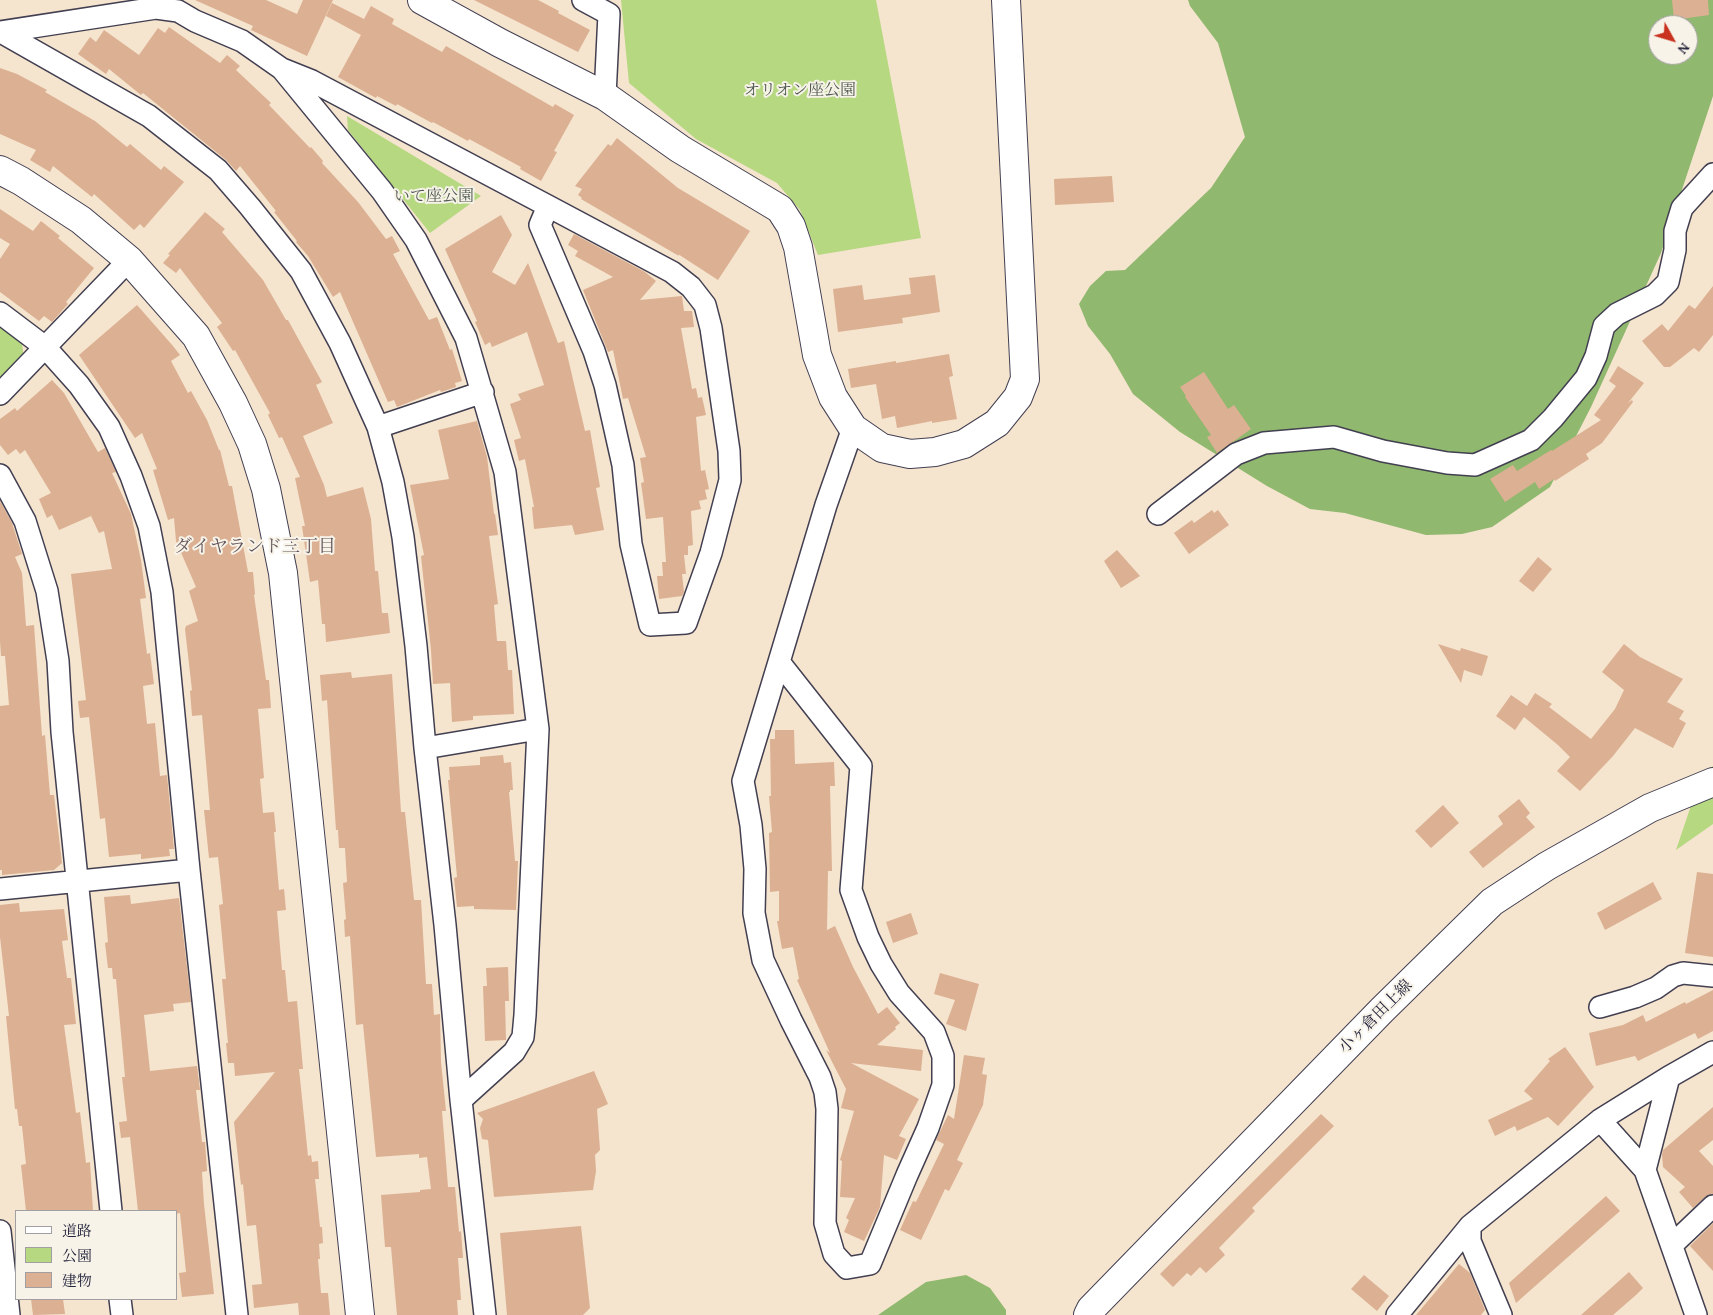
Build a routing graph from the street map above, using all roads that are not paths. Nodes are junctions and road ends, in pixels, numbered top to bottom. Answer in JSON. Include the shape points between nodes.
{"nodes":[{"id":1,"x":422,"y":0,"type":"edge"},
{"id":2,"x":583,"y":0,"type":"edge"},
{"id":3,"x":1006,"y":0,"type":"edge"},
{"id":4,"x":0,"y":32,"type":"edge"},
{"id":5,"x":282,"y":69,"type":"junction"},
{"id":6,"x":605,"y":96,"type":"junction"},
{"id":7,"x":0,"y":170,"type":"edge"},
{"id":8,"x":1713,"y":174,"type":"edge"},
{"id":9,"x":548,"y":206,"type":"junction"},
{"id":10,"x":128,"y":260,"type":"junction"},
{"id":11,"x":0,"y":313,"type":"edge"},
{"id":12,"x":45,"y":348,"type":"junction"},
{"id":13,"x":482,"y":392,"type":"junction"},
{"id":14,"x":0,"y":394,"type":"edge"},
{"id":15,"x":378,"y":427,"type":"junction"},
{"id":16,"x":853,"y":428,"type":"junction"},
{"id":17,"x":0,"y":475,"type":"edge"},
{"id":18,"x":1158,"y":514,"type":"dead end"},
{"id":19,"x":779,"y":662,"type":"junction"},
{"id":20,"x":538,"y":729,"type":"junction"},
{"id":21,"x":425,"y":748,"type":"junction"},
{"id":22,"x":1713,"y":782,"type":"edge"},
{"id":23,"x":189,"y":870,"type":"junction"},
{"id":24,"x":77,"y":881,"type":"junction"},
{"id":25,"x":0,"y":889,"type":"edge"},
{"id":26,"x":1713,"y":976,"type":"edge"},
{"id":27,"x":1600,"y":1007,"type":"dead end"},
{"id":28,"x":1713,"y":1052,"type":"edge"},
{"id":29,"x":1669,"y":1077,"type":"junction"},
{"id":30,"x":461,"y":1100,"type":"junction"},
{"id":31,"x":1600,"y":1120,"type":"junction"},
{"id":32,"x":1645,"y":1170,"type":"junction"},
{"id":33,"x":1713,"y":1206,"type":"edge"},
{"id":34,"x":111,"y":1210,"type":"edge"},
{"id":35,"x":1470,"y":1226,"type":"junction"},
{"id":36,"x":0,"y":1231,"type":"edge"},
{"id":37,"x":1672,"y":1245,"type":"junction"},
{"id":38,"x":120,"y":1300,"type":"edge"},
{"id":39,"x":9,"y":1315,"type":"edge"},
{"id":40,"x":122,"y":1315,"type":"edge"},
{"id":41,"x":237,"y":1315,"type":"edge"},
{"id":42,"x":360,"y":1315,"type":"edge"},
{"id":43,"x":485,"y":1315,"type":"edge"},
{"id":44,"x":1088,"y":1315,"type":"edge"},
{"id":45,"x":1397,"y":1315,"type":"edge"},
{"id":46,"x":1501,"y":1315,"type":"edge"},
{"id":47,"x":1696,"y":1315,"type":"edge"}],
"edges":[{"from":1,"to":6,"type":"street"},
{"from":2,"to":6,"type":"street","via":[[609,14]]},
{"from":3,"to":16,"type":"street","via":[[1025,379],[1018,398],[997,423],[964,444],[935,452],[910,454],[882,448]]},
{"from":4,"to":5,"type":"street","via":[[156,8],[178,11],[242,41]]},
{"from":4,"to":15,"type":"street","via":[[148,116],[218,170],[301,271],[340,343]]},
{"from":5,"to":9,"type":"street","via":[[312,81]]},
{"from":5,"to":13,"type":"street","via":[[382,191],[416,240],[466,338]]},
{"from":6,"to":16,"type":"street","via":[[680,149],[780,209],[791,226],[798,248],[817,355],[833,397]]},
{"from":7,"to":10,"type":"street","via":[[81,220]]},
{"from":8,"to":18,"type":"street","via":[[1682,208],[1675,231],[1675,250],[1668,282],[1655,295],[1617,314],[1604,326],[1586,378],[1530,440],[1475,465],[1383,451],[1334,437],[1264,443],[1236,454]]},
{"from":9,"to":9,"type":"street","via":[[540,225],[594,351],[605,385],[623,465],[631,544],[650,625],[686,622],[711,554],[730,480],[729,451],[705,305],[692,286],[672,272]]},
{"from":10,"to":12,"type":"street"},
{"from":10,"to":42,"type":"street","via":[[196,336],[233,402],[252,444],[266,489],[284,573]]},
{"from":11,"to":12,"type":"street"},
{"from":12,"to":14,"type":"street"},
{"from":12,"to":23,"type":"street","via":[[79,385],[108,428],[131,476],[149,526],[162,592]]},
{"from":13,"to":15,"type":"street"},
{"from":13,"to":20,"type":"street","via":[[505,472]]},
{"from":15,"to":21,"type":"street","via":[[403,537]]},
{"from":16,"to":19,"type":"street","via":[[826,505]]},
{"from":17,"to":24,"type":"street","via":[[26,520],[47,591],[58,661]]},
{"from":19,"to":19,"type":"street","via":[[742,781],[755,869],[754,912],[763,960],[825,1092],[825,1223],[834,1254],[847,1268],[870,1264],[928,1128],[943,1085],[943,1056],[934,1032],[899,994],[881,964],[851,890],[861,766]]},
{"from":20,"to":21,"type":"street"},
{"from":20,"to":30,"type":"street","via":[[523,1037],[514,1052]]},
{"from":21,"to":30,"type":"street","via":[[446,924]]},
{"from":22,"to":44,"type":"street","name":"小ヶ倉田上線","via":[[1650,808],[1547,866],[1492,902],[1382,1010]]},
{"from":23,"to":24,"type":"street"},
{"from":23,"to":41,"type":"street"},
{"from":24,"to":25,"type":"street"},
{"from":24,"to":34,"type":"street"},
{"from":26,"to":27,"type":"street","via":[[1683,973],[1635,997]]},
{"from":28,"to":29,"type":"street"},
{"from":29,"to":31,"type":"street"},
{"from":29,"to":32,"type":"street"},
{"from":30,"to":43,"type":"street"},
{"from":31,"to":32,"type":"street"},
{"from":31,"to":35,"type":"street"},
{"from":32,"to":37,"type":"street"},
{"from":33,"to":37,"type":"street"},
{"from":35,"to":45,"type":"street"},
{"from":35,"to":46,"type":"street","via":[[1470,1241]]},
{"from":36,"to":39,"type":"street"},
{"from":37,"to":47,"type":"street"},
{"from":38,"to":40,"type":"street"}]}
